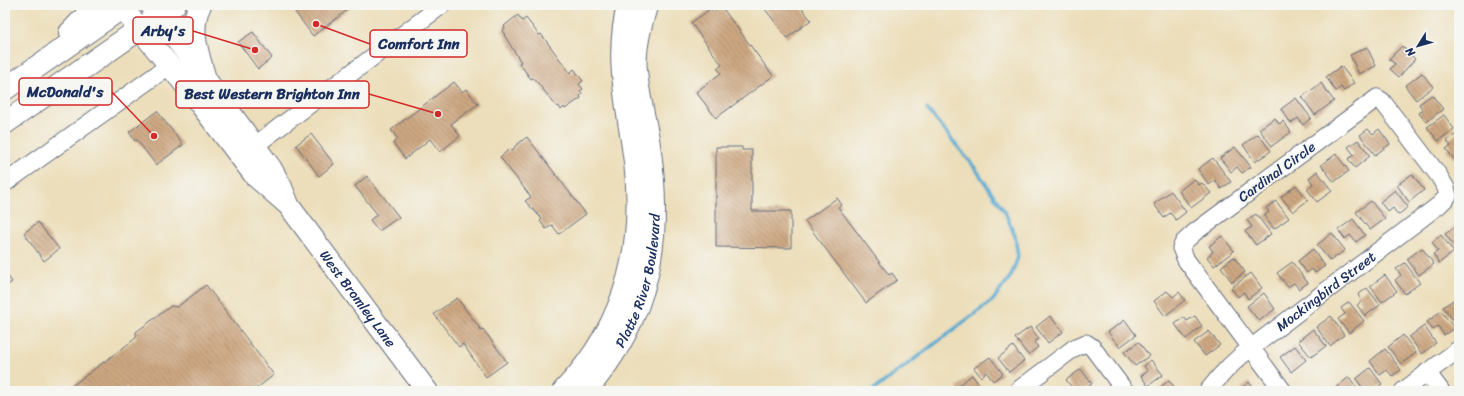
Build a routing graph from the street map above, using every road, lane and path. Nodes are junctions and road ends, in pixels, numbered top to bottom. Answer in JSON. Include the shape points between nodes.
{"nodes":[{"id":1,"x":93,"y":5,"type":"edge"},
{"id":2,"x":200,"y":5,"type":"edge"},
{"id":3,"x":442,"y":5,"type":"edge"},
{"id":4,"x":628,"y":5,"type":"edge"},
{"id":5,"x":647,"y":5,"type":"edge"},
{"id":6,"x":123,"y":6,"type":"edge"},
{"id":7,"x":161,"y":9,"type":"edge"},
{"id":8,"x":141,"y":28,"type":"junction"},
{"id":9,"x":170,"y":65,"type":"junction"},
{"id":10,"x":205,"y":79,"type":"junction"},
{"id":11,"x":10,"y":85,"type":"edge"},
{"id":12,"x":5,"y":123,"type":"edge"},
{"id":13,"x":247,"y":151,"type":"junction"},
{"id":14,"x":642,"y":151,"type":"junction"},
{"id":15,"x":5,"y":183,"type":"edge"},
{"id":16,"x":1448,"y":196,"type":"joint"},
{"id":17,"x":1251,"y":348,"type":"junction"},
{"id":18,"x":1459,"y":349,"type":"edge"},
{"id":19,"x":1427,"y":372,"type":"junction"},
{"id":20,"x":426,"y":391,"type":"edge"},
{"id":21,"x":563,"y":391,"type":"edge"},
{"id":22,"x":586,"y":391,"type":"edge"},
{"id":23,"x":1017,"y":391,"type":"edge"},
{"id":24,"x":1125,"y":391,"type":"edge"},
{"id":25,"x":1208,"y":391,"type":"edge"},
{"id":26,"x":1283,"y":391,"type":"edge"},
{"id":27,"x":1403,"y":391,"type":"edge"},
{"id":28,"x":1441,"y":391,"type":"edge"}],
"edges":[{"from":1,"to":11,"type":"highway","via":[[76,28]]},
{"from":2,"to":10,"type":"highway","via":[[194,30],[195,45]]},
{"from":3,"to":13,"type":"street"},
{"from":4,"to":14,"type":"main road","name":"Platte River Boulevard","via":[[621,39],[621,66]]},
{"from":5,"to":14,"type":"main road","name":"Platte River Boulevard","via":[[637,46],[636,65]]},
{"from":6,"to":8,"type":"main road","name":"West Bromley Lane"},
{"from":6,"to":11,"type":"highway"},
{"from":7,"to":8,"type":"highway"},
{"from":7,"to":10,"type":"main road","name":"West Bromley Lane"},
{"from":8,"to":9,"type":"main road","name":"West Bromley Lane"},
{"from":8,"to":12,"type":"highway"},
{"from":9,"to":13,"type":"main road","name":"West Bromley Lane"},
{"from":9,"to":15,"type":"street"},
{"from":10,"to":13,"type":"main road","name":"West Bromley Lane"},
{"from":13,"to":20,"type":"main road","name":"West Bromley Lane","via":[[276,177],[289,206]]},
{"from":14,"to":21,"type":"main road","name":"Platte River Boulevard","via":[[638,227],[632,267],[602,339]]},
{"from":14,"to":22,"type":"main road","name":"Platte River Boulevard","via":[[655,189],[653,254],[648,280],[627,331],[610,362]]},
{"from":16,"to":17,"type":"street","name":"Mockingbird Street","via":[[1439,206]]},
{"from":16,"to":17,"type":"street","name":"Cardinal Circle","via":[[1439,176],[1382,101],[1377,98],[1195,232],[1181,248],[1183,256]]},
{"from":17,"to":25,"type":"street","name":"Mockingbird Street","via":[[1222,372]]},
{"from":17,"to":26,"type":"street"},
{"from":18,"to":19,"type":"street"},
{"from":19,"to":27,"type":"street"},
{"from":19,"to":28,"type":"street"},
{"from":23,"to":24,"type":"street","via":[[1074,348],[1086,343],[1092,347]]}]}
